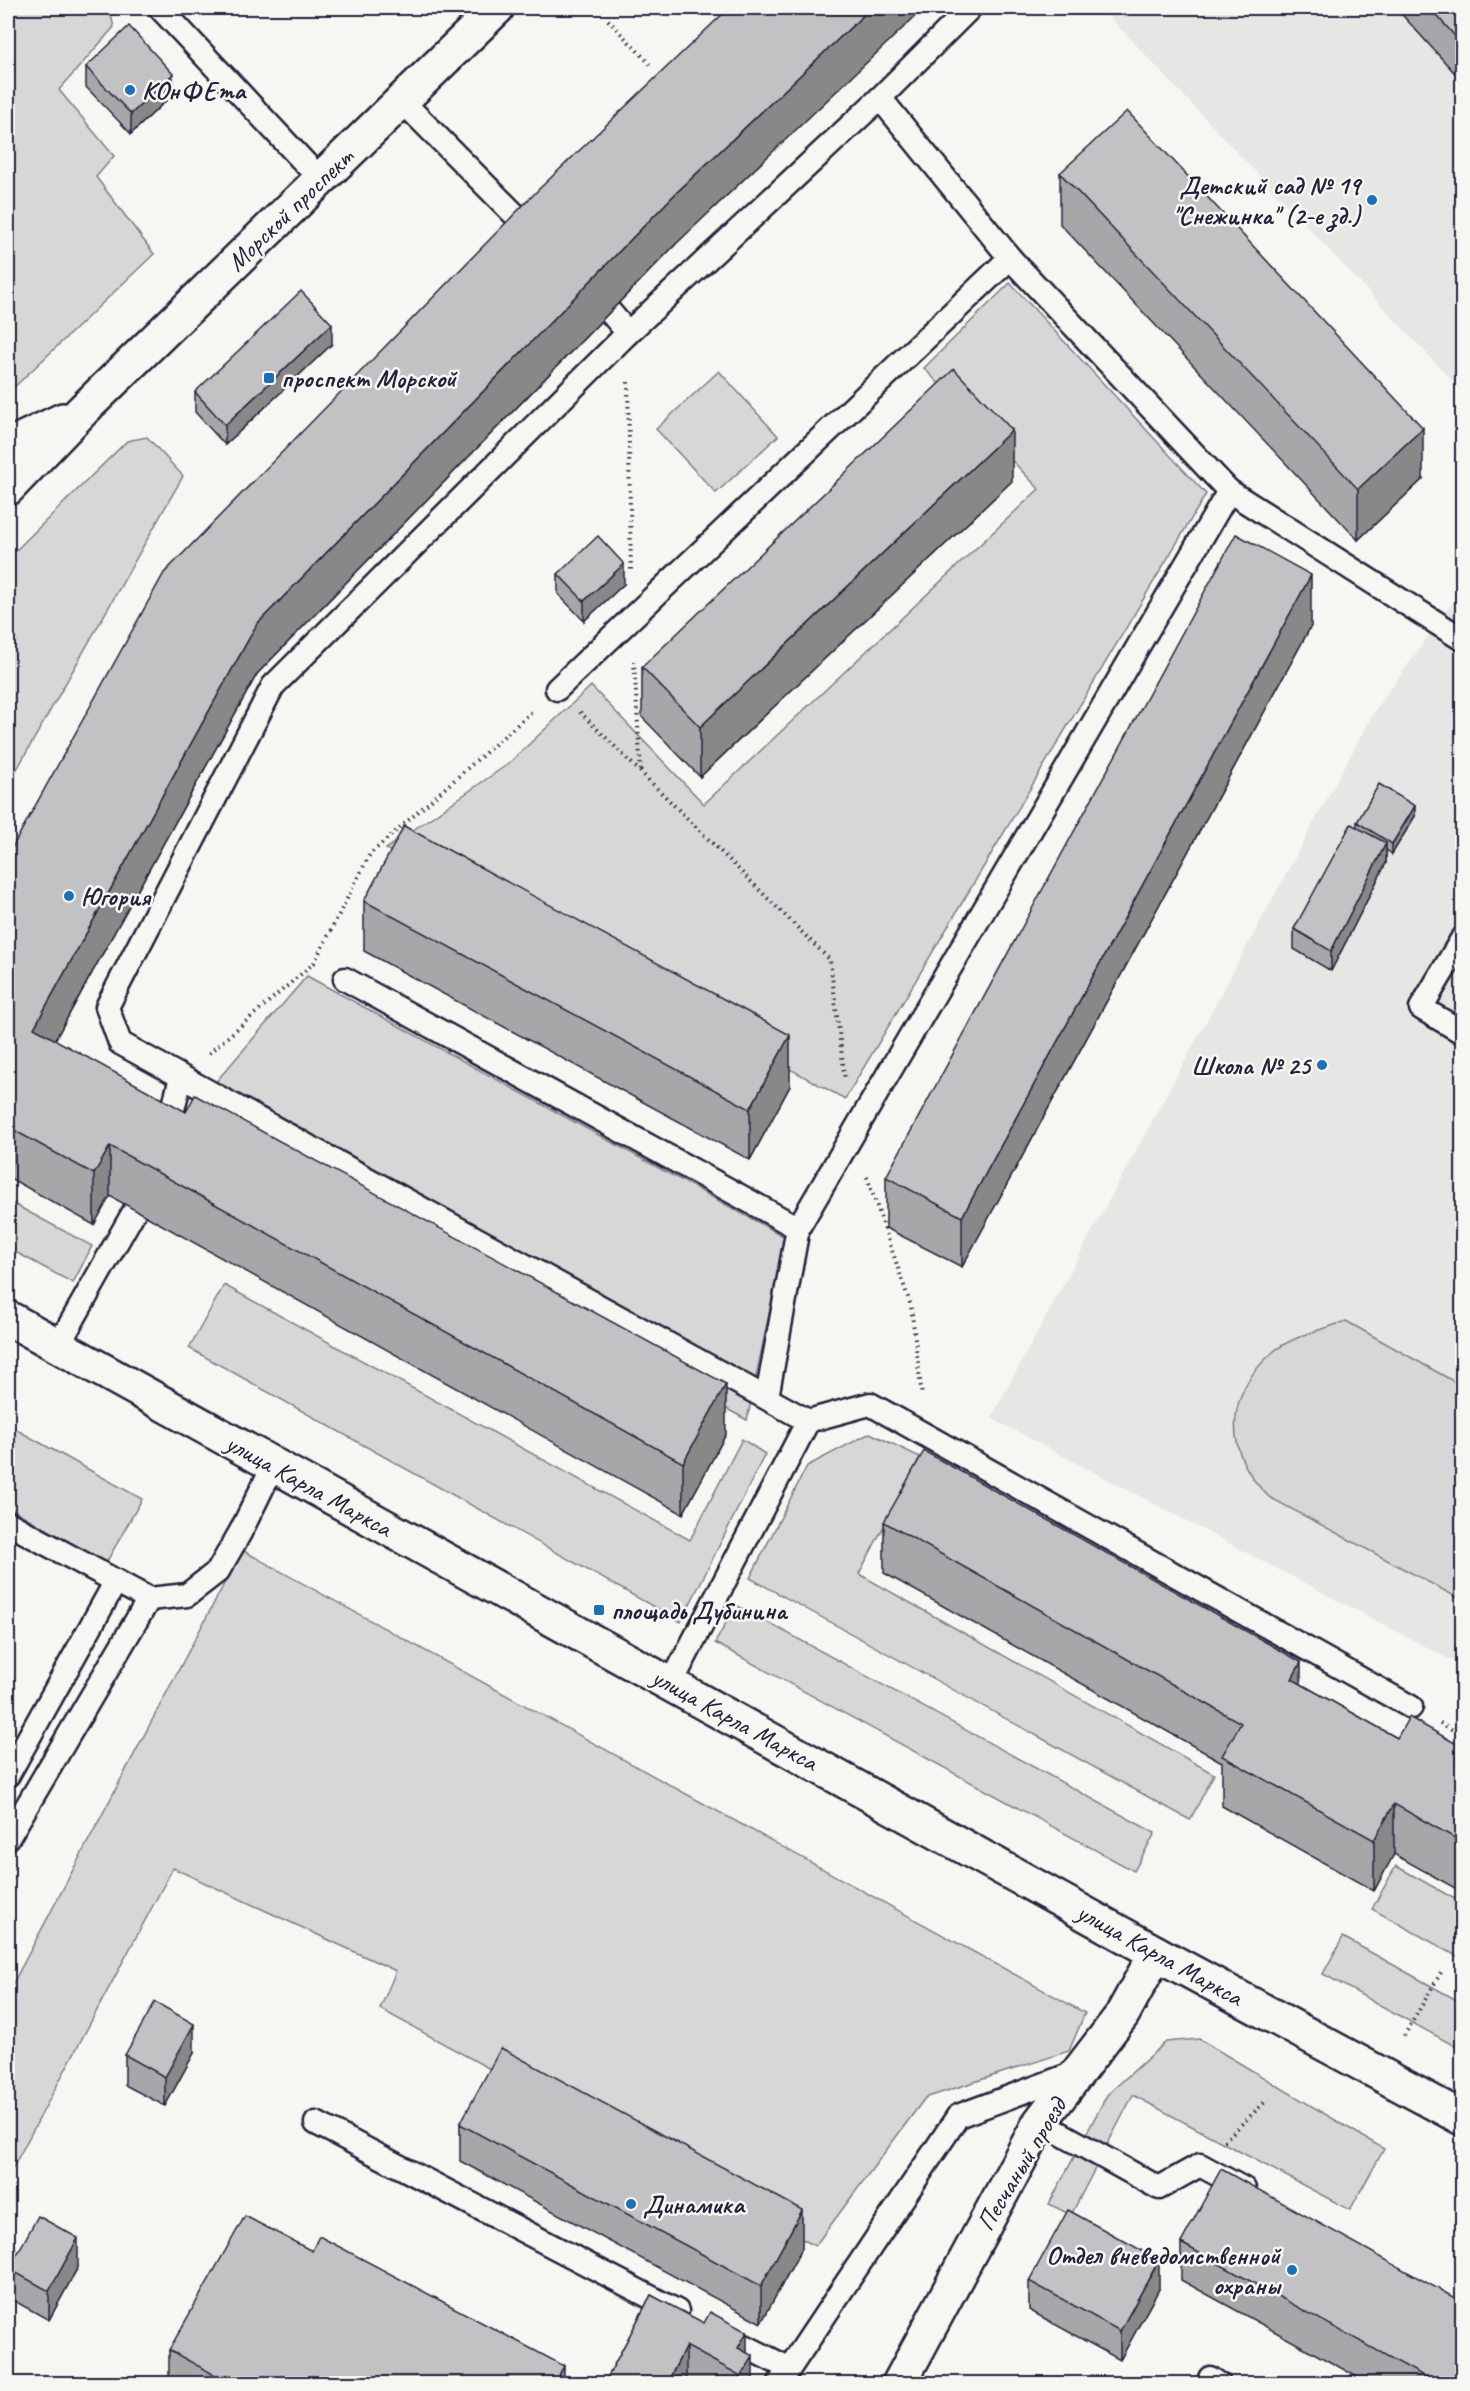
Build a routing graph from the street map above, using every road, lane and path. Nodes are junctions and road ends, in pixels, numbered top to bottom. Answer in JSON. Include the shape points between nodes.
{"nodes":[{"id":1,"x":160,"y":8,"type":"edge"},
{"id":2,"x":497,"y":8,"type":"edge"},
{"id":3,"x":970,"y":8,"type":"edge"},
{"id":4,"x":608,"y":20,"type":"dead end"},
{"id":5,"x":650,"y":64,"type":"dead end"},
{"id":6,"x":880,"y":98,"type":"junction"},
{"id":7,"x":402,"y":101,"type":"junction"},
{"id":8,"x":320,"y":179,"type":"junction"},
{"id":9,"x":539,"y":239,"type":"edge"},
{"id":10,"x":1010,"y":258,"type":"junction"},
{"id":11,"x":610,"y":312,"type":"edge"},
{"id":12,"x":627,"y":333,"type":"junction"},
{"id":13,"x":83,"y":410,"type":"junction"},
{"id":14,"x":8,"y":446,"type":"edge"},
{"id":15,"x":8,"y":488,"type":"edge"},
{"id":16,"x":1229,"y":491,"type":"junction"},
{"id":17,"x":632,"y":618,"type":"junction"},
{"id":18,"x":1462,"y":639,"type":"edge"},
{"id":19,"x":557,"y":689,"type":"junction"},
{"id":20,"x":641,"y":775,"type":"junction"},
{"id":21,"x":1462,"y":939,"type":"edge"},
{"id":22,"x":345,"y":979,"type":"dead end"},
{"id":23,"x":1462,"y":1032,"type":"edge"},
{"id":24,"x":181,"y":1077,"type":"junction"},
{"id":25,"x":852,"y":1136,"type":"junction"},
{"id":26,"x":163,"y":1150,"type":"edge"},
{"id":27,"x":135,"y":1210,"type":"edge"},
{"id":28,"x":798,"y":1228,"type":"junction"},
{"id":29,"x":8,"y":1318,"type":"edge"},
{"id":30,"x":58,"y":1346,"type":"junction"},
{"id":31,"x":767,"y":1398,"type":"junction"},
{"id":32,"x":808,"y":1421,"type":"junction"},
{"id":33,"x":926,"y":1436,"type":"junction"},
{"id":34,"x":273,"y":1466,"type":"junction"},
{"id":35,"x":8,"y":1522,"type":"edge"},
{"id":36,"x":116,"y":1581,"type":"junction"},
{"id":37,"x":149,"y":1599,"type":"junction"},
{"id":38,"x":671,"y":1684,"type":"junction"},
{"id":39,"x":1411,"y":1707,"type":"dead end"},
{"id":40,"x":8,"y":1775,"type":"edge"},
{"id":41,"x":8,"y":1835,"type":"edge"},
{"id":42,"x":1156,"y":1953,"type":"junction"},
{"id":43,"x":1443,"y":1969,"type":"dead end"},
{"id":44,"x":1404,"y":2036,"type":"dead end"},
{"id":45,"x":1079,"y":2072,"type":"junction"},
{"id":46,"x":1267,"y":2100,"type":"dead end"},
{"id":47,"x":1462,"y":2118,"type":"edge"},
{"id":48,"x":1040,"y":2122,"type":"junction"},
{"id":49,"x":316,"y":2123,"type":"dead end"},
{"id":50,"x":1200,"y":2165,"type":"junction"},
{"id":51,"x":1260,"y":2199,"type":"edge"},
{"id":52,"x":783,"y":2376,"type":"edge"},
{"id":53,"x":899,"y":2384,"type":"edge"}],
"edges":[{"from":1,"to":8,"type":"lane"},
{"from":2,"to":7,"type":"street","name":"Морской проспект"},
{"from":3,"to":6,"type":"lane"},
{"from":4,"to":5,"type":"path"},
{"from":6,"to":10,"type":"lane"},
{"from":6,"to":12,"type":"lane"},
{"from":7,"to":8,"type":"street","name":"Морской проспект"},
{"from":7,"to":9,"type":"lane"},
{"from":8,"to":13,"type":"street","name":"Морской проспект"},
{"from":10,"to":16,"type":"lane"},
{"from":10,"to":17,"type":"lane"},
{"from":11,"to":12,"type":"lane"},
{"from":12,"to":17,"type":"path"},
{"from":12,"to":24,"type":"lane","via":[[273,686],[107,1007],[120,1043]]},
{"from":13,"to":14,"type":"street"},
{"from":13,"to":15,"type":"street","name":"Морской проспект"},
{"from":16,"to":18,"type":"lane"},
{"from":16,"to":25,"type":"lane"},
{"from":17,"to":19,"type":"lane"},
{"from":17,"to":20,"type":"path"},
{"from":19,"to":20,"type":"path"},
{"from":19,"to":24,"type":"path","via":[[370,854],[314,963]]},
{"from":20,"to":25,"type":"path","via":[[830,960]]},
{"from":21,"to":23,"type":"lane","via":[[1421,1008]]},
{"from":22,"to":28,"type":"lane"},
{"from":24,"to":26,"type":"lane"},
{"from":24,"to":31,"type":"lane"},
{"from":25,"to":28,"type":"lane"},
{"from":25,"to":33,"type":"path","via":[[911,1306]]},
{"from":27,"to":30,"type":"lane"},
{"from":28,"to":31,"type":"lane"},
{"from":29,"to":30,"type":"street","name":"улица Карла Маркса"},
{"from":30,"to":34,"type":"street","name":"улица Карла Маркса"},
{"from":31,"to":32,"type":"lane"},
{"from":32,"to":33,"type":"lane","via":[[870,1404]]},
{"from":32,"to":38,"type":"lane"},
{"from":33,"to":39,"type":"lane"},
{"from":34,"to":37,"type":"lane","via":[[218,1571],[187,1595]]},
{"from":34,"to":38,"type":"street","name":"улица Карла Маркса"},
{"from":35,"to":36,"type":"lane"},
{"from":36,"to":37,"type":"lane"},
{"from":36,"to":40,"type":"lane"},
{"from":37,"to":41,"type":"lane"},
{"from":38,"to":42,"type":"street","name":"улица Карла Маркса"},
{"from":42,"to":45,"type":"street","name":"Песчаный проезд","via":[[1122,2015]]},
{"from":42,"to":47,"type":"street","name":"улица Карла Маркса"},
{"from":43,"to":44,"type":"path"},
{"from":45,"to":48,"type":"street","name":"Песчаный проезд"},
{"from":45,"to":52,"type":"lane","via":[[958,2116]]},
{"from":46,"to":50,"type":"path"},
{"from":48,"to":50,"type":"lane","via":[[1159,2188]]},
{"from":48,"to":53,"type":"street","name":"Песчаный проезд"},
{"from":49,"to":52,"type":"lane","via":[[699,2322]]},
{"from":50,"to":51,"type":"lane"}]}
